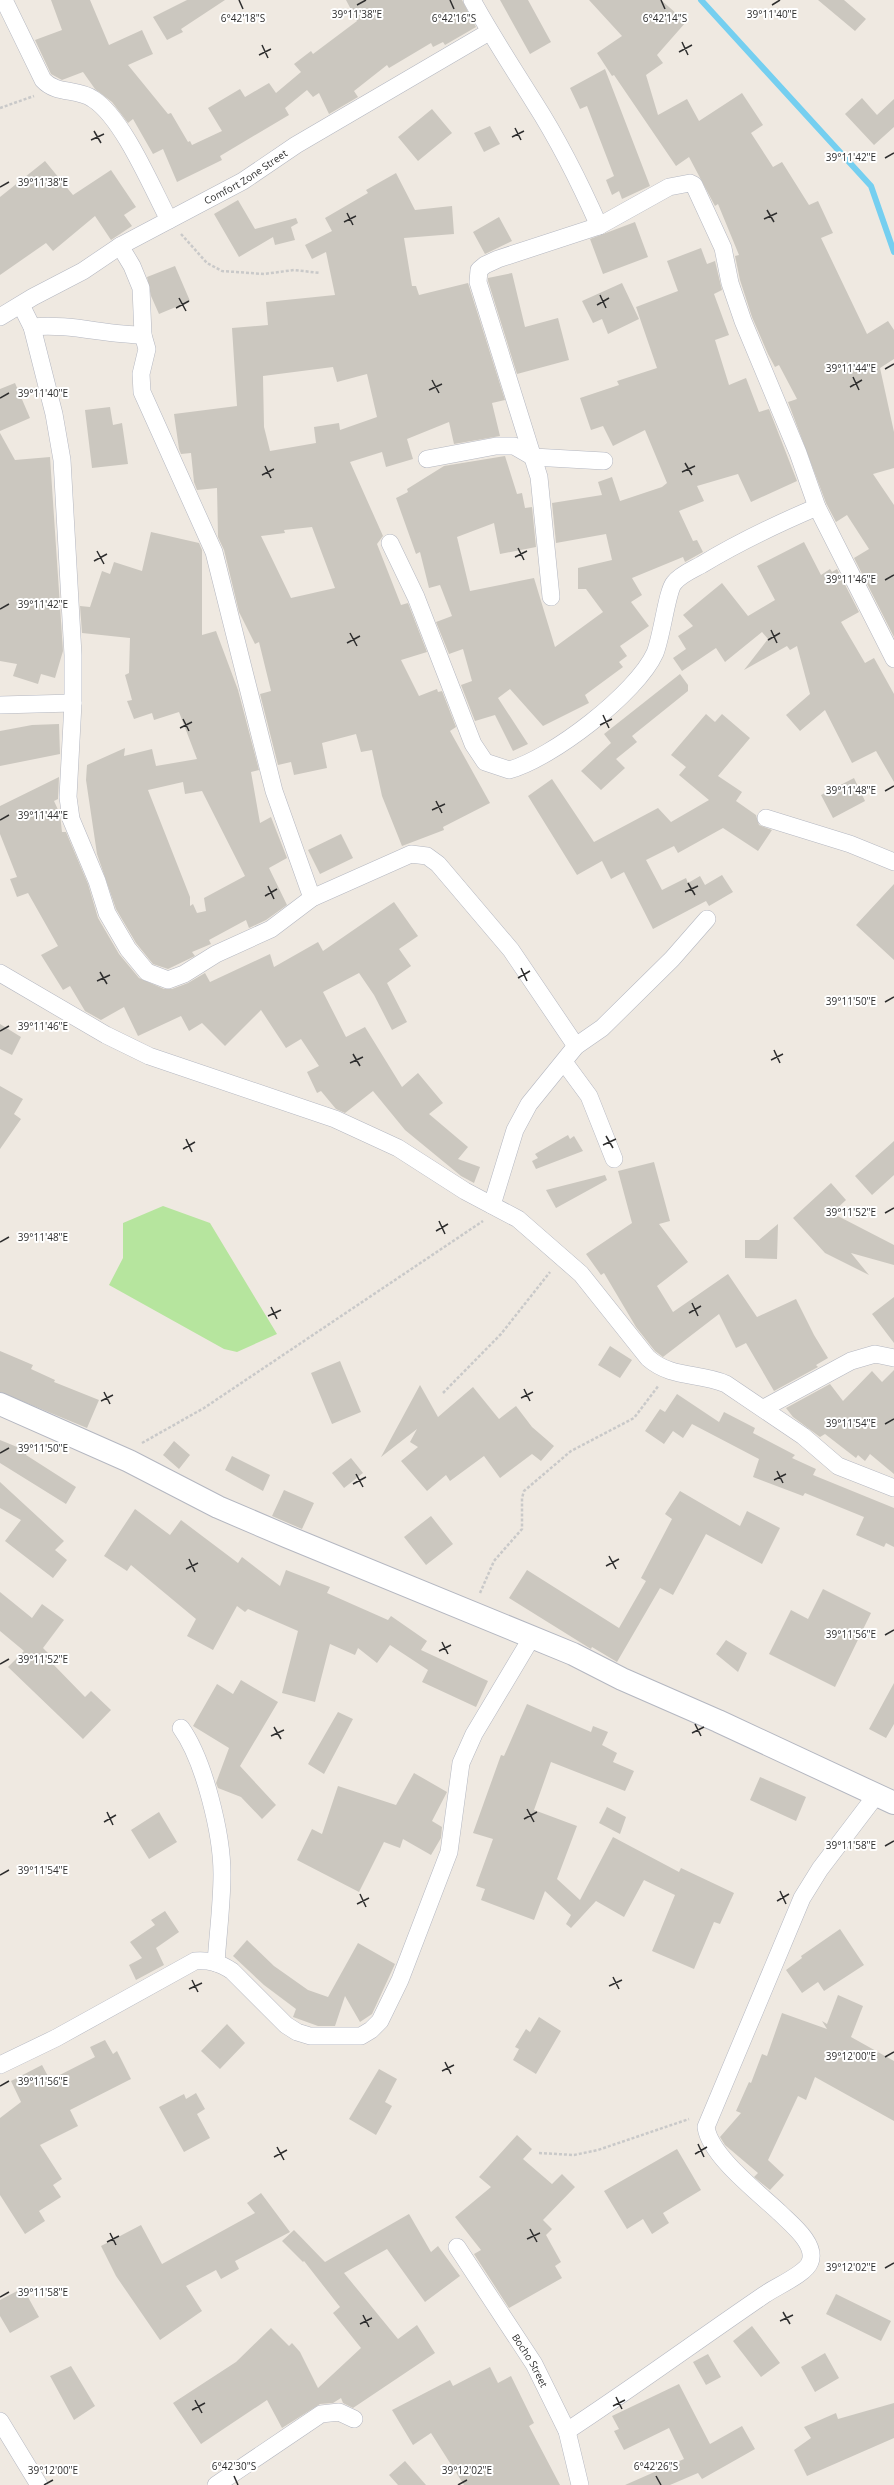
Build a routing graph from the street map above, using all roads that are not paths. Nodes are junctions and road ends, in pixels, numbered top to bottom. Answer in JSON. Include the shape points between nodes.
{"nodes":[{"id":1,"x":472,"y":0,"type":"edge"},
{"id":2,"x":5,"y":2,"type":"dead end"},
{"id":3,"x":489,"y":32,"type":"junction"},
{"id":4,"x":169,"y":220,"type":"junction"},
{"id":5,"x":599,"y":226,"type":"junction"},
{"id":6,"x":120,"y":246,"type":"junction"},
{"id":7,"x":21,"y":304,"type":"junction"},
{"id":8,"x":0,"y":317,"type":"edge"},
{"id":9,"x":32,"y":328,"type":"junction"},
{"id":10,"x":143,"y":335,"type":"junction"},
{"id":11,"x":533,"y":457,"type":"junction"},
{"id":12,"x":427,"y":459,"type":"dead end"},
{"id":13,"x":604,"y":461,"type":"dead end"},
{"id":14,"x":817,"y":507,"type":"junction"},
{"id":15,"x":390,"y":543,"type":"dead end"},
{"id":16,"x":551,"y":597,"type":"dead end"},
{"id":17,"x":894,"y":659,"type":"edge"},
{"id":18,"x":73,"y":703,"type":"junction"},
{"id":19,"x":0,"y":705,"type":"edge"},
{"id":20,"x":766,"y":818,"type":"dead end"},
{"id":21,"x":894,"y":862,"type":"edge"},
{"id":22,"x":312,"y":898,"type":"junction"},
{"id":23,"x":707,"y":919,"type":"dead end"},
{"id":24,"x":0,"y":973,"type":"edge"},
{"id":25,"x":576,"y":1046,"type":"junction"},
{"id":26,"x":564,"y":1062,"type":"junction"},
{"id":27,"x":614,"y":1159,"type":"dead end"},
{"id":28,"x":496,"y":1207,"type":"junction"},
{"id":29,"x":894,"y":1358,"type":"edge"},
{"id":30,"x":0,"y":1404,"type":"edge"},
{"id":31,"x":764,"y":1408,"type":"junction"},
{"id":32,"x":894,"y":1488,"type":"edge"},
{"id":33,"x":532,"y":1637,"type":"junction"},
{"id":34,"x":181,"y":1728,"type":"dead end"},
{"id":35,"x":886,"y":1799,"type":"edge"},
{"id":36,"x":216,"y":1962,"type":"junction"},
{"id":37,"x":0,"y":2065,"type":"edge"},
{"id":38,"x":457,"y":2247,"type":"dead end"},
{"id":39,"x":354,"y":2419,"type":"dead end"},
{"id":40,"x":0,"y":2421,"type":"edge"},
{"id":41,"x":567,"y":2431,"type":"junction"},
{"id":42,"x":39,"y":2485,"type":"edge"},
{"id":43,"x":216,"y":2485,"type":"edge"},
{"id":44,"x":580,"y":2485,"type":"edge"}],
"edges":[{"from":1,"to":3,"type":"street"},
{"from":2,"to":4,"type":"street","via":[[43,80],[54,90],[84,94],[101,105],[122,132]]},
{"from":3,"to":4,"type":"street","name":"Comfort Zone Street","via":[[296,145],[243,181]]},
{"from":3,"to":5,"type":"street","via":[[556,140]]},
{"from":4,"to":6,"type":"street","name":"Comfort Zone Street"},
{"from":5,"to":11,"type":"street","via":[[498,259],[485,264],[479,270],[478,282]]},
{"from":5,"to":14,"type":"street","via":[[669,187],[686,183],[694,185],[724,248],[730,283],[743,321],[798,453]]},
{"from":6,"to":7,"type":"street","name":"Comfort Zone Street","via":[[83,271]]},
{"from":6,"to":10,"type":"street","via":[[141,288]]},
{"from":7,"to":8,"type":"street","name":"Comfort Zone Street"},
{"from":7,"to":9,"type":"street"},
{"from":9,"to":10,"type":"street","via":[[54,326],[117,335]]},
{"from":9,"to":18,"type":"street","via":[[54,414],[62,460],[70,581]]},
{"from":10,"to":22,"type":"street","via":[[147,349],[141,374],[142,392],[214,552],[274,791]]},
{"from":11,"to":12,"type":"street","via":[[514,446],[496,446]]},
{"from":11,"to":13,"type":"street"},
{"from":11,"to":16,"type":"street","via":[[539,477],[544,515]]},
{"from":14,"to":15,"type":"street","via":[[746,538],[678,579],[669,592],[664,625],[655,653],[647,668],[627,691],[593,720],[551,749],[509,770],[485,762],[473,744],[416,597]]},
{"from":14,"to":17,"type":"street"},
{"from":18,"to":19,"type":"street"},
{"from":18,"to":22,"type":"street","via":[[68,797],[71,819],[97,882],[106,913],[128,949],[147,972],[168,980],[184,974],[216,954],[271,929]]},
{"from":20,"to":21,"type":"street","via":[[850,844]]},
{"from":22,"to":25,"type":"street","via":[[411,854],[426,856],[438,864],[511,950]]},
{"from":23,"to":25,"type":"street","via":[[672,959],[602,1028]]},
{"from":24,"to":28,"type":"street","via":[[106,1035],[149,1056],[335,1119],[391,1145]]},
{"from":25,"to":26,"type":"street"},
{"from":26,"to":27,"type":"street","via":[[589,1096]]},
{"from":26,"to":28,"type":"street","via":[[529,1104],[514,1130]]},
{"from":28,"to":31,"type":"street","via":[[518,1219],[581,1274],[648,1358],[670,1372],[713,1378]]},
{"from":29,"to":31,"type":"street","via":[[875,1354],[851,1361]]},
{"from":30,"to":33,"type":"street","via":[[119,1456],[225,1510]]},
{"from":31,"to":32,"type":"street","via":[[803,1436],[838,1466]]},
{"from":33,"to":35,"type":"street"},
{"from":33,"to":36,"type":"street","via":[[474,1734],[461,1763],[449,1852],[400,1980],[380,2021],[361,2036],[310,2036],[297,2032],[286,2025],[232,1971]]},
{"from":34,"to":36,"type":"street","via":[[197,1755],[216,1830],[222,1873]]},
{"from":35,"to":41,"type":"street","via":[[820,1869],[802,1898],[706,2127],[707,2136],[713,2146],[809,2245],[812,2254],[810,2263],[804,2271],[770,2291],[641,2383]]},
{"from":36,"to":37,"type":"street","via":[[196,1961],[184,1966],[56,2038]]},
{"from":38,"to":41,"type":"street","name":"Bocho Street","via":[[534,2364]]},
{"from":39,"to":43,"type":"street","via":[[339,2412],[321,2414]]},
{"from":40,"to":42,"type":"street"},
{"from":41,"to":44,"type":"street","name":"Bocho Street"}]}
